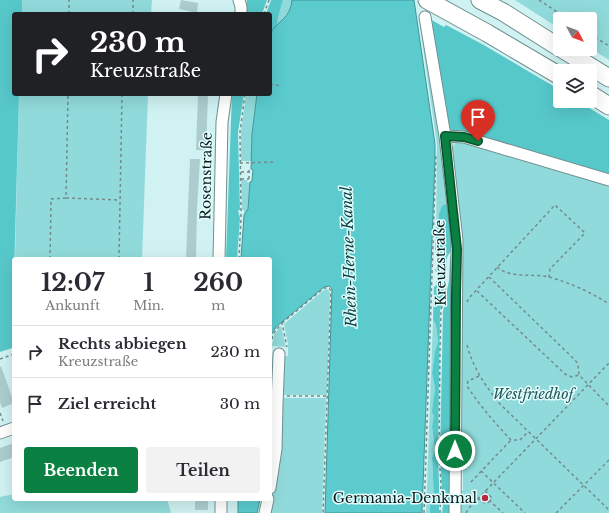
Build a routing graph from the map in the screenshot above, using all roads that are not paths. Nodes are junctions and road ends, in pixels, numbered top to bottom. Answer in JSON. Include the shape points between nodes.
{"nodes":[{"id":1,"x":239,"y":0,"type":"edge"},
{"id":2,"x":480,"y":0,"type":"edge"},
{"id":3,"x":433,"y":3,"type":"edge"},
{"id":4,"x":241,"y":12,"type":"edge"},
{"id":5,"x":425,"y":17,"type":"dead end"},
{"id":6,"x":553,"y":43,"type":"edge"},
{"id":7,"x":574,"y":56,"type":"edge"},
{"id":8,"x":553,"y":72,"type":"edge"},
{"id":9,"x":609,"y":78,"type":"edge"},
{"id":10,"x":226,"y":96,"type":"edge"},
{"id":11,"x":597,"y":98,"type":"edge"},
{"id":12,"x":609,"y":106,"type":"edge"},
{"id":13,"x":445,"y":136,"type":"junction"},
{"id":14,"x":609,"y":180,"type":"edge"},
{"id":15,"x":219,"y":257,"type":"edge"},
{"id":16,"x":279,"y":354,"type":"dead end"},
{"id":17,"x":274,"y":401,"type":"edge"},
{"id":18,"x":12,"y":429,"type":"edge"},
{"id":19,"x":0,"y":433,"type":"edge"},
{"id":20,"x":272,"y":475,"type":"edge"},
{"id":21,"x":222,"y":501,"type":"edge"},
{"id":22,"x":268,"y":501,"type":"edge"},
{"id":23,"x":221,"y":513,"type":"edge"},
{"id":24,"x":265,"y":513,"type":"edge"},
{"id":25,"x":455,"y":513,"type":"edge"}],
"edges":[{"from":1,"to":4,"type":"street"},
{"from":2,"to":6,"type":"highway"},
{"from":3,"to":8,"type":"highway"},
{"from":5,"to":13,"type":"street","name":"Kreuzstraße"},
{"from":7,"to":9,"type":"highway"},
{"from":10,"to":15,"type":"street","name":"Rosenstraße","via":[[222,122]]},
{"from":11,"to":12,"type":"highway"},
{"from":13,"to":14,"type":"street","via":[[464,137]]},
{"from":13,"to":25,"type":"street","name":"Kreuzstraße","via":[[457,249]]},
{"from":16,"to":17,"type":"street"},
{"from":17,"to":20,"type":"street","via":[[276,449]]},
{"from":18,"to":19,"type":"street"},
{"from":21,"to":23,"type":"street"},
{"from":22,"to":24,"type":"street"}]}
